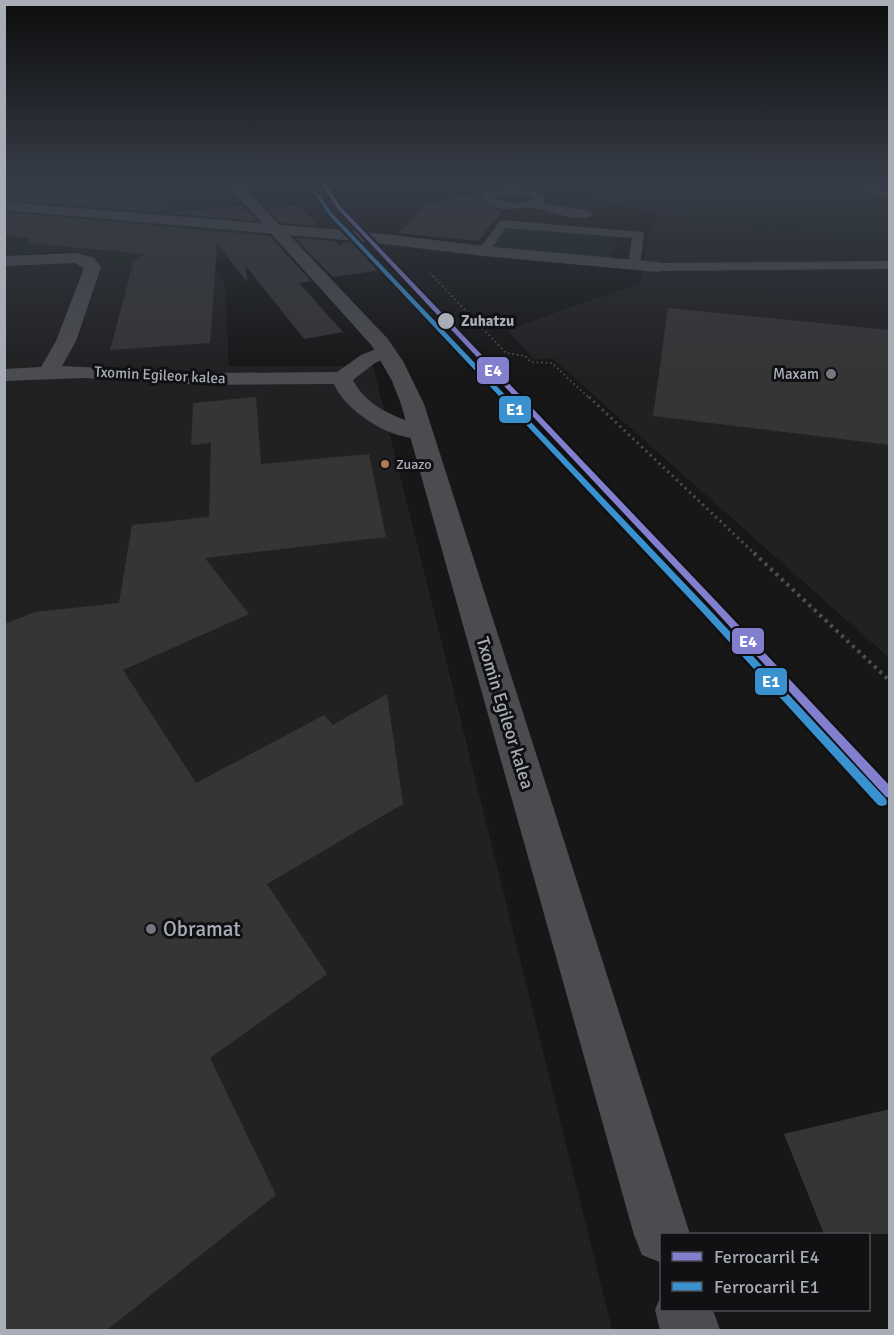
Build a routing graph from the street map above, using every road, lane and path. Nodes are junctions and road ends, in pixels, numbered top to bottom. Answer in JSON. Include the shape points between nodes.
{"nodes":[{"id":1,"x":291,"y":245,"type":"edge"},
{"id":2,"x":403,"y":245,"type":"edge"},
{"id":3,"x":436,"y":245,"type":"edge"},
{"id":4,"x":488,"y":245,"type":"edge"},
{"id":5,"x":637,"y":245,"type":"edge"},
{"id":6,"x":484,"y":251,"type":"junction"},
{"id":7,"x":4,"y":261,"type":"edge"},
{"id":8,"x":634,"y":265,"type":"junction"},
{"id":9,"x":890,"y":265,"type":"edge"},
{"id":10,"x":658,"y":267,"type":"joint"},
{"id":11,"x":386,"y":351,"type":"junction"},
{"id":12,"x":50,"y":372,"type":"junction"},
{"id":13,"x":4,"y":375,"type":"edge"},
{"id":14,"x":342,"y":378,"type":"junction"},
{"id":15,"x":420,"y":432,"type":"junction"},
{"id":16,"x":890,"y":681,"type":"edge"},
{"id":17,"x":662,"y":1233,"type":"edge"},
{"id":18,"x":684,"y":1311,"type":"edge"},
{"id":19,"x":690,"y":1330,"type":"edge"}],
"edges":[{"from":1,"to":11,"type":"street","name":"Txomin Egileor kalea","via":[[374,333]]},
{"from":2,"to":16,"type":"path","via":[[506,353],[525,356],[531,362],[552,363]]},
{"from":3,"to":6,"type":"street"},
{"from":4,"to":6,"type":"lane"},
{"from":5,"to":8,"type":"lane"},
{"from":6,"to":8,"type":"street"},
{"from":7,"to":12,"type":"street","via":[[77,258],[93,267],[66,341]]},
{"from":8,"to":10,"type":"street"},
{"from":9,"to":10,"type":"lane"},
{"from":11,"to":14,"type":"street"},
{"from":11,"to":15,"type":"street","name":"Txomin Egileor kalea","via":[[397,365],[413,402]]},
{"from":12,"to":13,"type":"street","name":"Txomin Egileor kalea"},
{"from":12,"to":14,"type":"street","name":"Txomin Egileor kalea","via":[[205,379]]},
{"from":14,"to":15,"type":"street","via":[[355,401],[398,427]]},
{"from":15,"to":17,"type":"street","name":"Txomin Egileor kalea"},
{"from":18,"to":19,"type":"street"}]}
